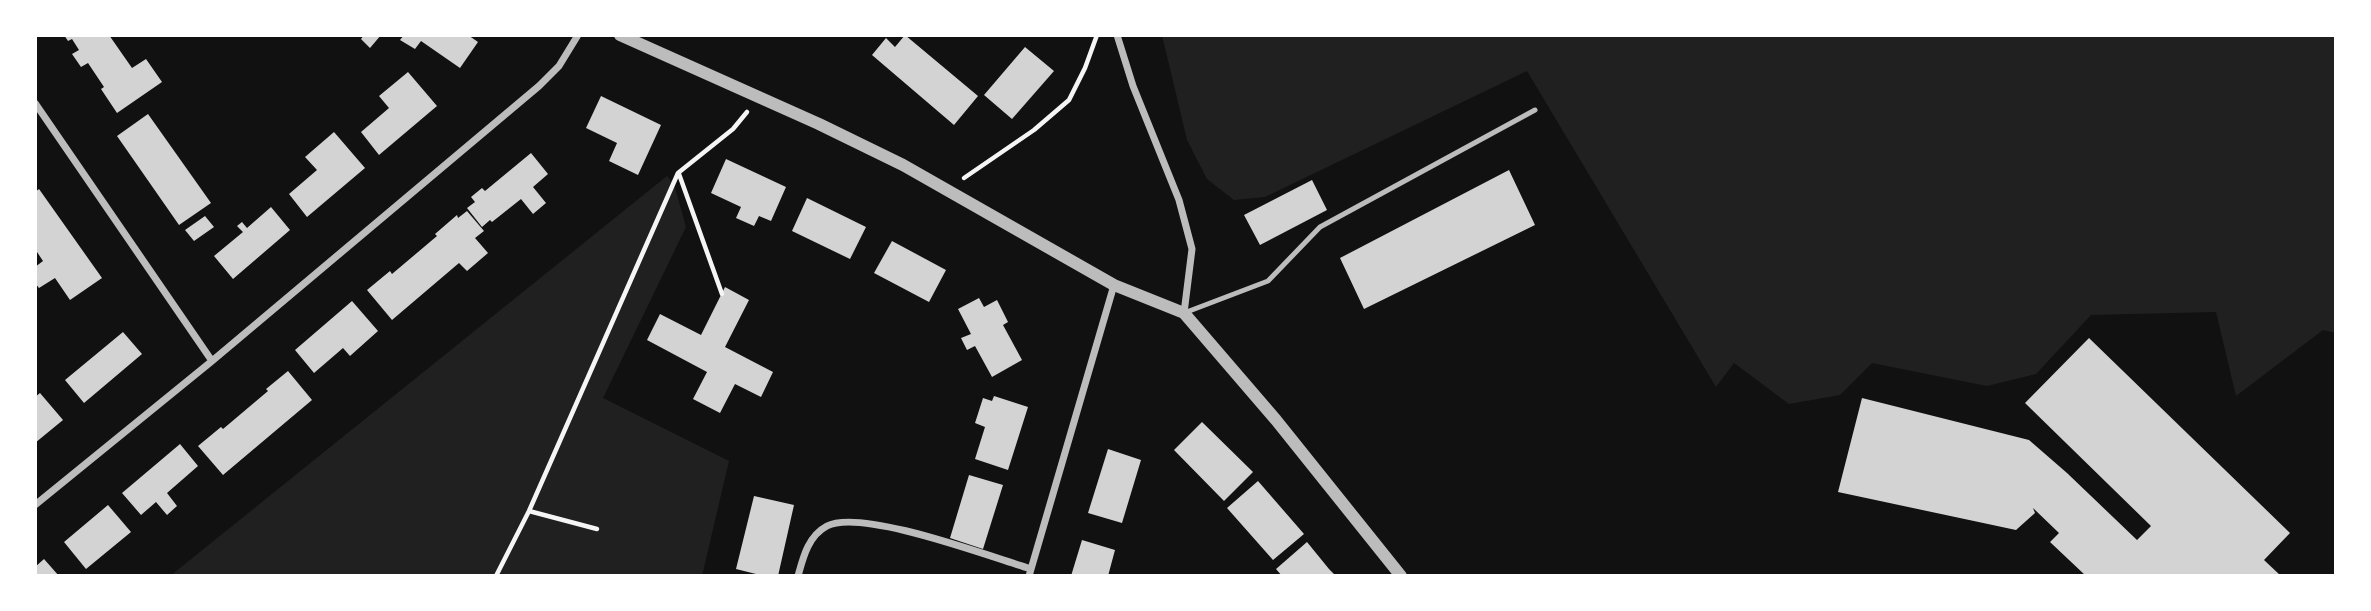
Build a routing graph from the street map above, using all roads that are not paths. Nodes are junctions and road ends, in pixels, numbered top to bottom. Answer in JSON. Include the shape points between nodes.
{"nodes":[{"id":1,"x":579,"y":35,"type":"edge"},
{"id":2,"x":620,"y":35,"type":"edge"},
{"id":3,"x":1117,"y":35,"type":"edge"},
{"id":4,"x":35,"y":103,"type":"edge"},
{"id":5,"x":1535,"y":110,"type":"dead end"},
{"id":6,"x":1114,"y":285,"type":"junction"},
{"id":7,"x":1184,"y":313,"type":"junction"},
{"id":8,"x":212,"y":361,"type":"junction"},
{"id":9,"x":35,"y":505,"type":"edge"},
{"id":10,"x":1030,"y":572,"type":"edge"},
{"id":11,"x":798,"y":576,"type":"edge"},
{"id":12,"x":1401,"y":576,"type":"edge"}],
"edges":[{"from":1,"to":8,"type":"street","via":[[539,86]]},
{"from":2,"to":6,"type":"street","via":[[892,160]]},
{"from":3,"to":7,"type":"street","via":[[1179,200],[1192,248]]},
{"from":4,"to":8,"type":"street"},
{"from":5,"to":7,"type":"lane","via":[[1320,227],[1268,281]]},
{"from":6,"to":7,"type":"street"},
{"from":6,"to":10,"type":"street"},
{"from":7,"to":12,"type":"street","via":[[1276,419]]},
{"from":8,"to":9,"type":"street"},
{"from":10,"to":11,"type":"street","via":[[889,526],[850,521],[826,526],[807,546]]}]}
